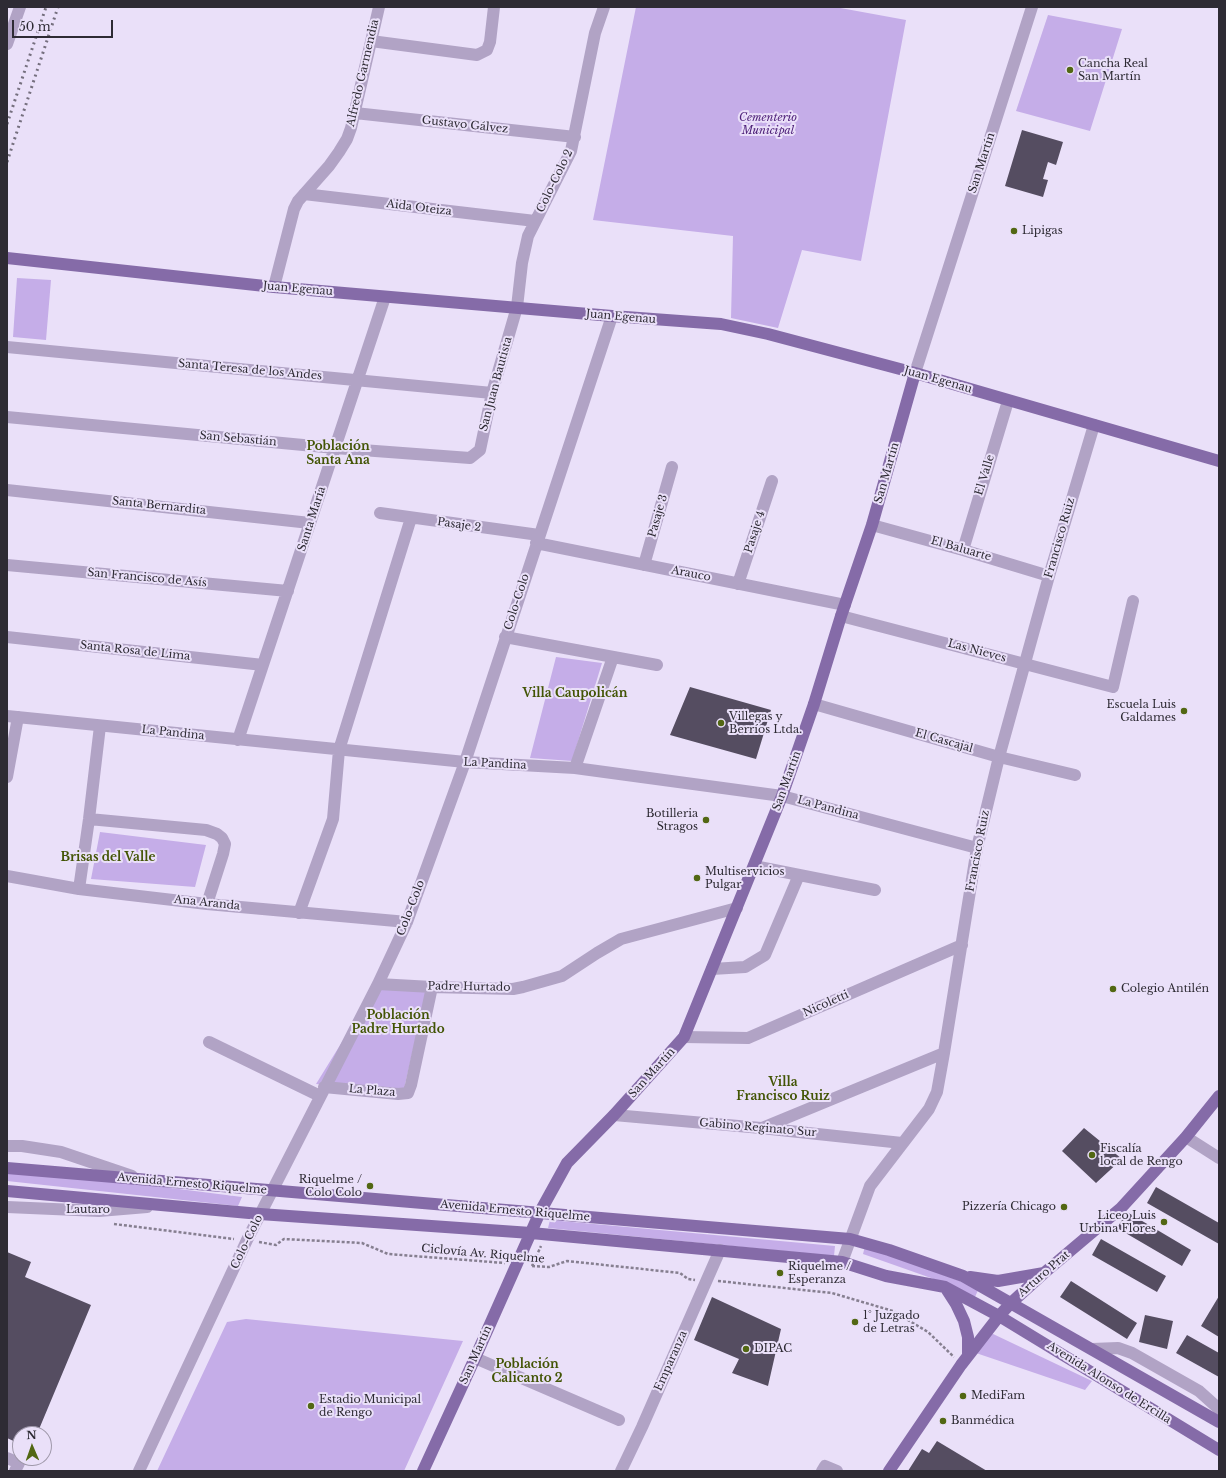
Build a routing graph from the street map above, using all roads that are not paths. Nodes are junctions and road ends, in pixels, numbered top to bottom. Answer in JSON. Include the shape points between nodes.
{"nodes":[{"id":1,"x":20,"y":7,"type":"edge"},
{"id":2,"x":378,"y":7,"type":"edge"},
{"id":3,"x":494,"y":7,"type":"edge"},
{"id":4,"x":604,"y":7,"type":"edge"},
{"id":5,"x":1032,"y":7,"type":"edge"},
{"id":6,"x":371,"y":41,"type":"junction"},
{"id":7,"x":7,"y":44,"type":"edge"},
{"id":8,"x":355,"y":113,"type":"junction"},
{"id":9,"x":575,"y":137,"type":"junction"},
{"id":10,"x":304,"y":194,"type":"junction"},
{"id":11,"x":535,"y":221,"type":"junction"},
{"id":12,"x":7,"y":258,"type":"edge"},
{"id":13,"x":274,"y":287,"type":"junction"},
{"id":14,"x":385,"y":297,"type":"junction"},
{"id":15,"x":517,"y":307,"type":"junction"},
{"id":16,"x":612,"y":316,"type":"junction"},
{"id":17,"x":7,"y":347,"type":"edge"},
{"id":18,"x":915,"y":373,"type":"junction"},
{"id":19,"x":358,"y":380,"type":"junction"},
{"id":20,"x":492,"y":393,"type":"junction"},
{"id":21,"x":1008,"y":400,"type":"junction"},
{"id":22,"x":7,"y":417,"type":"edge"},
{"id":23,"x":1094,"y":425,"type":"junction"},
{"id":24,"x":335,"y":448,"type":"junction"},
{"id":25,"x":470,"y":458,"type":"joint"},
{"id":26,"x":1219,"y":461,"type":"edge"},
{"id":27,"x":672,"y":467,"type":"dead end"},
{"id":28,"x":772,"y":481,"type":"dead end"},
{"id":29,"x":7,"y":490,"type":"edge"},
{"id":30,"x":380,"y":513,"type":"dead end"},
{"id":31,"x":411,"y":518,"type":"junction"},
{"id":32,"x":310,"y":523,"type":"junction"},
{"id":33,"x":872,"y":525,"type":"junction"},
{"id":34,"x":537,"y":539,"type":"junction"},
{"id":35,"x":963,"y":550,"type":"junction"},
{"id":36,"x":7,"y":565,"type":"edge"},
{"id":37,"x":644,"y":565,"type":"junction"},
{"id":38,"x":1049,"y":576,"type":"junction"},
{"id":39,"x":738,"y":584,"type":"junction"},
{"id":40,"x":288,"y":591,"type":"junction"},
{"id":41,"x":1132,"y":601,"type":"dead end"},
{"id":42,"x":843,"y":610,"type":"junction"},
{"id":43,"x":7,"y":637,"type":"edge"},
{"id":44,"x":505,"y":637,"type":"junction"},
{"id":45,"x":613,"y":657,"type":"junction"},
{"id":46,"x":1026,"y":664,"type":"junction"},
{"id":47,"x":263,"y":665,"type":"junction"},
{"id":48,"x":657,"y":665,"type":"dead end"},
{"id":49,"x":814,"y":704,"type":"junction"},
{"id":50,"x":13,"y":717,"type":"edge"},
{"id":51,"x":100,"y":726,"type":"junction"},
{"id":52,"x":238,"y":740,"type":"junction"},
{"id":53,"x":339,"y":750,"type":"junction"},
{"id":54,"x":999,"y":757,"type":"junction"},
{"id":55,"x":464,"y":762,"type":"junction"},
{"id":56,"x":575,"y":768,"type":"junction"},
{"id":57,"x":1075,"y":774,"type":"dead end"},
{"id":58,"x":7,"y":777,"type":"edge"},
{"id":59,"x":782,"y":796,"type":"junction"},
{"id":60,"x":89,"y":819,"type":"junction"},
{"id":61,"x":977,"y":848,"type":"junction"},
{"id":62,"x":754,"y":866,"type":"junction"},
{"id":63,"x":7,"y":876,"type":"edge"},
{"id":64,"x":799,"y":876,"type":"junction"},
{"id":65,"x":79,"y":889,"type":"junction"},
{"id":66,"x":875,"y":890,"type":"dead end"},
{"id":67,"x":207,"y":904,"type":"junction"},
{"id":68,"x":737,"y":908,"type":"junction"},
{"id":69,"x":299,"y":913,"type":"junction"},
{"id":70,"x":407,"y":922,"type":"junction"},
{"id":71,"x":962,"y":944,"type":"junction"},
{"id":72,"x":712,"y":969,"type":"junction"},
{"id":73,"x":378,"y":984,"type":"junction"},
{"id":74,"x":432,"y":987,"type":"junction"},
{"id":75,"x":684,"y":1037,"type":"junction"},
{"id":76,"x":209,"y":1042,"type":"dead end"},
{"id":77,"x":944,"y":1053,"type":"junction"},
{"id":78,"x":322,"y":1092,"type":"junction"},
{"id":79,"x":1219,"y":1096,"type":"edge"},
{"id":80,"x":614,"y":1115,"type":"junction"},
{"id":81,"x":761,"y":1128,"type":"junction"},
{"id":82,"x":1186,"y":1137,"type":"junction"},
{"id":83,"x":902,"y":1143,"type":"junction"},
{"id":84,"x":7,"y":1146,"type":"edge"},
{"id":85,"x":1219,"y":1158,"type":"edge"},
{"id":86,"x":7,"y":1168,"type":"edge"},
{"id":87,"x":143,"y":1179,"type":"junction"},
{"id":88,"x":7,"y":1191,"type":"edge"},
{"id":89,"x":272,"y":1191,"type":"junction"},
{"id":90,"x":168,"y":1205,"type":"junction"},
{"id":91,"x":7,"y":1207,"type":"edge"},
{"id":92,"x":540,"y":1212,"type":"junction"},
{"id":93,"x":260,"y":1214,"type":"junction"},
{"id":94,"x":531,"y":1233,"type":"junction"},
{"id":95,"x":850,"y":1239,"type":"junction"},
{"id":96,"x":720,"y":1250,"type":"junction"},
{"id":97,"x":842,"y":1262,"type":"junction"},
{"id":98,"x":1044,"y":1273,"type":"junction"},
{"id":99,"x":963,"y":1276,"type":"junction"},
{"id":100,"x":944,"y":1288,"type":"junction"},
{"id":101,"x":1011,"y":1303,"type":"junction"},
{"id":102,"x":1000,"y":1316,"type":"junction"},
{"id":103,"x":1092,"y":1349,"type":"junction"},
{"id":104,"x":475,"y":1358,"type":"junction"},
{"id":105,"x":964,"y":1360,"type":"junction"},
{"id":106,"x":1219,"y":1409,"type":"edge"},
{"id":107,"x":619,"y":1420,"type":"dead end"},
{"id":108,"x":1219,"y":1422,"type":"edge"},
{"id":109,"x":1219,"y":1450,"type":"edge"},
{"id":110,"x":7,"y":1458,"type":"edge"},
{"id":111,"x":15,"y":1471,"type":"edge"},
{"id":112,"x":139,"y":1471,"type":"edge"},
{"id":113,"x":423,"y":1471,"type":"edge"},
{"id":114,"x":621,"y":1471,"type":"edge"},
{"id":115,"x":822,"y":1471,"type":"edge"},
{"id":116,"x":837,"y":1471,"type":"edge"},
{"id":117,"x":889,"y":1471,"type":"edge"}],
"edges":[{"from":1,"to":7,"type":"street"},
{"from":2,"to":6,"type":"street","name":"Alfredo Garmendia"},
{"from":3,"to":6,"type":"street","via":[[490,42],[487,50],[477,55]]},
{"from":4,"to":9,"type":"street","name":"Colo-Colo 2","via":[[595,33]]},
{"from":5,"to":18,"type":"street","name":"San Martín"},
{"from":6,"to":8,"type":"street","name":"Alfredo Garmendia"},
{"from":8,"to":9,"type":"street","name":"Gustavo Gálvez"},
{"from":8,"to":10,"type":"street","name":"Alfredo Garmendia","via":[[339,152]]},
{"from":9,"to":11,"type":"street","name":"Colo-Colo 2","via":[[566,163]]},
{"from":10,"to":11,"type":"street","name":"Aida Oteiza"},
{"from":10,"to":13,"type":"street","name":"Alfredo Garmendia","via":[[291,216]]},
{"from":11,"to":15,"type":"street","name":"Colo-Colo 2","via":[[525,247]]},
{"from":12,"to":13,"type":"main road","name":"Juan Egenau"},
{"from":13,"to":14,"type":"main road","name":"Juan Egenau"},
{"from":14,"to":15,"type":"main road","name":"Juan Egenau"},
{"from":14,"to":19,"type":"street","name":"Santa María"},
{"from":15,"to":16,"type":"main road","name":"Juan Egenau"},
{"from":15,"to":20,"type":"street","name":"San Juan Bautista"},
{"from":16,"to":18,"type":"main road","name":"Juan Egenau","via":[[721,324]]},
{"from":16,"to":34,"type":"street","name":"Colo-Colo"},
{"from":17,"to":19,"type":"street","name":"Santa Teresa de los Andes"},
{"from":18,"to":21,"type":"main road","name":"Juan Egenau"},
{"from":18,"to":33,"type":"main road","name":"San Martín"},
{"from":19,"to":20,"type":"street","name":"Santa Teresa de los Andes"},
{"from":19,"to":24,"type":"street","name":"Santa María"},
{"from":20,"to":25,"type":"street","name":"San Juan Bautista","via":[[480,450]]},
{"from":21,"to":23,"type":"main road","name":"Juan Egenau"},
{"from":21,"to":35,"type":"street","name":"El Valle"},
{"from":22,"to":24,"type":"street","name":"San Sebastián"},
{"from":23,"to":26,"type":"main road","name":"Juan Egenau"},
{"from":23,"to":38,"type":"street","name":"Francisco Ruiz"},
{"from":24,"to":25,"type":"street","name":"San Sebastián"},
{"from":24,"to":32,"type":"street","name":"Santa María"},
{"from":27,"to":37,"type":"street","name":"Pasaje 3"},
{"from":28,"to":39,"type":"street","name":"Pasaje 4"},
{"from":29,"to":32,"type":"street","name":"Santa Bernardita"},
{"from":30,"to":31,"type":"street","name":"Pasaje 2"},
{"from":31,"to":34,"type":"street","name":"Pasaje 2"},
{"from":31,"to":53,"type":"street"},
{"from":32,"to":40,"type":"street","name":"Santa María"},
{"from":33,"to":35,"type":"street","name":"El Baluarte"},
{"from":33,"to":42,"type":"main road","name":"San Martín"},
{"from":34,"to":37,"type":"street","name":"Arauco"},
{"from":34,"to":44,"type":"street","name":"Colo-Colo"},
{"from":35,"to":38,"type":"street","name":"El Baluarte"},
{"from":36,"to":40,"type":"street","name":"San Francisco de Asís"},
{"from":37,"to":39,"type":"street","name":"Arauco"},
{"from":38,"to":46,"type":"street","name":"Francisco Ruiz"},
{"from":39,"to":42,"type":"street","name":"Arauco"},
{"from":40,"to":47,"type":"street","name":"Santa María"},
{"from":41,"to":46,"type":"street","name":"Las Nieves","via":[[1114,687]]},
{"from":42,"to":46,"type":"street","name":"Las Nieves"},
{"from":42,"to":49,"type":"main road","name":"San Martín"},
{"from":43,"to":47,"type":"street","name":"Santa Rosa de Lima"},
{"from":44,"to":45,"type":"street"},
{"from":44,"to":55,"type":"street","name":"Colo-Colo"},
{"from":45,"to":48,"type":"street"},
{"from":45,"to":56,"type":"street"},
{"from":46,"to":54,"type":"street","name":"Francisco Ruiz"},
{"from":47,"to":52,"type":"street","name":"Santa María"},
{"from":49,"to":54,"type":"street","name":"El Cascajal"},
{"from":49,"to":59,"type":"main road","name":"San Martín"},
{"from":50,"to":51,"type":"street","name":"La Pandina"},
{"from":50,"to":58,"type":"street"},
{"from":51,"to":52,"type":"street","name":"La Pandina"},
{"from":51,"to":60,"type":"street"},
{"from":52,"to":53,"type":"street","name":"La Pandina"},
{"from":53,"to":55,"type":"street","name":"La Pandina"},
{"from":53,"to":69,"type":"street","via":[[333,819]]},
{"from":54,"to":57,"type":"street","name":"El Cascajal"},
{"from":54,"to":61,"type":"street","name":"Francisco Ruiz"},
{"from":55,"to":56,"type":"street","name":"La Pandina"},
{"from":55,"to":70,"type":"street","name":"Colo-Colo"},
{"from":56,"to":59,"type":"street","name":"La Pandina"},
{"from":59,"to":61,"type":"street","name":"La Pandina"},
{"from":59,"to":62,"type":"main road","name":"San Martín"},
{"from":60,"to":65,"type":"street"},
{"from":60,"to":67,"type":"street","via":[[206,830],[217,834],[225,844]]},
{"from":61,"to":71,"type":"street","name":"Francisco Ruiz"},
{"from":62,"to":64,"type":"street"},
{"from":62,"to":68,"type":"main road","name":"San Martín"},
{"from":63,"to":65,"type":"street","name":"Ana Aranda"},
{"from":64,"to":66,"type":"street"},
{"from":64,"to":72,"type":"street","via":[[765,955],[744,967]]},
{"from":65,"to":67,"type":"street","name":"Ana Aranda"},
{"from":67,"to":69,"type":"street","name":"Ana Aranda"},
{"from":68,"to":72,"type":"main road","name":"San Martín"},
{"from":68,"to":74,"type":"street","name":"Padre Hurtado","via":[[621,939],[562,976],[523,987]]},
{"from":69,"to":70,"type":"street","name":"Ana Aranda"},
{"from":70,"to":73,"type":"street","name":"Colo-Colo"},
{"from":71,"to":75,"type":"street","name":"Nicoletti","via":[[748,1038]]},
{"from":71,"to":77,"type":"street","name":"Francisco Ruiz"},
{"from":72,"to":75,"type":"main road","name":"San Martín"},
{"from":73,"to":74,"type":"street","name":"Padre Hurtado"},
{"from":73,"to":78,"type":"street","name":"Colo-Colo"},
{"from":74,"to":78,"type":"street","name":"La Plaza","via":[[408,1093]]},
{"from":75,"to":80,"type":"main road","name":"San Martín"},
{"from":76,"to":78,"type":"street","name":"La Plaza"},
{"from":77,"to":81,"type":"street"},
{"from":77,"to":83,"type":"street","name":"Francisco Ruiz","via":[[937,1092],[929,1109]]},
{"from":78,"to":89,"type":"street","name":"Colo-Colo"},
{"from":79,"to":82,"type":"main road","name":"Arturo Prat"},
{"from":80,"to":81,"type":"street","name":"Gabino Reginato Sur"},
{"from":80,"to":92,"type":"main road","name":"San Martín","via":[[567,1163]]},
{"from":81,"to":83,"type":"street","name":"Gabino Reginato Sur"},
{"from":82,"to":85,"type":"street"},
{"from":82,"to":98,"type":"main road","name":"Arturo Prat","via":[[1121,1208]]},
{"from":83,"to":95,"type":"street","name":"Francisco Ruiz","via":[[870,1186]]},
{"from":84,"to":87,"type":"street","via":[[61,1152]]},
{"from":86,"to":87,"type":"main road","name":"Avenida Ernesto Riquelme"},
{"from":87,"to":89,"type":"main road","name":"Avenida Ernesto Riquelme"},
{"from":88,"to":90,"type":"main road","name":"Avenida Ernesto Riquelme"},
{"from":89,"to":92,"type":"main road","name":"Avenida Ernesto Riquelme"},
{"from":89,"to":93,"type":"street","name":"Colo-Colo"},
{"from":90,"to":91,"type":"street","name":"Lautaro","via":[[98,1211]]},
{"from":90,"to":93,"type":"main road","name":"Avenida Ernesto Riquelme"},
{"from":92,"to":94,"type":"main road","name":"San Martín"},
{"from":92,"to":95,"type":"main road","name":"Avenida Ernesto Riquelme"},
{"from":93,"to":94,"type":"main road","name":"Avenida Ernesto Riquelme"},
{"from":93,"to":112,"type":"street","name":"Colo-Colo"},
{"from":94,"to":96,"type":"main road","name":"Avenida Ernesto Riquelme"},
{"from":94,"to":104,"type":"main road","name":"San Martín"},
{"from":95,"to":97,"type":"street","name":"Francisco Ruiz"},
{"from":95,"to":99,"type":"main road","name":"Avenida Ernesto Riquelme"},
{"from":96,"to":97,"type":"main road","name":"Avenida Ernesto Riquelme"},
{"from":96,"to":114,"type":"street","name":"Emparanza"},
{"from":97,"to":100,"type":"main road","name":"Avenida Ernesto Riquelme","via":[[886,1276]]},
{"from":98,"to":99,"type":"main road","via":[[998,1281]]},
{"from":98,"to":101,"type":"main road","name":"Arturo Prat"},
{"from":99,"to":101,"type":"main road","name":"Avenida Ernesto Riquelme"},
{"from":100,"to":102,"type":"main road","name":"Avenida Ernesto Riquelme"},
{"from":100,"to":105,"type":"main road","via":[[964,1321],[968,1337]]},
{"from":101,"to":102,"type":"main road","name":"Arturo Prat"},
{"from":101,"to":103,"type":"main road","name":"Avenida Alonso de Ercilla"},
{"from":102,"to":105,"type":"main road","name":"Arturo Prat"},
{"from":102,"to":109,"type":"main road","name":"Avenida Alonso de Ercilla"},
{"from":103,"to":106,"type":"street","via":[[1118,1348],[1132,1353],[1199,1391]]},
{"from":103,"to":108,"type":"main road","name":"Avenida Alonso de Ercilla"},
{"from":104,"to":107,"type":"street"},
{"from":104,"to":113,"type":"main road","name":"San Martín"},
{"from":105,"to":117,"type":"main road","name":"Arturo Prat"},
{"from":110,"to":111,"type":"street","via":[[19,1463]]},
{"from":115,"to":116,"type":"street","via":[[825,1466]]}]}
